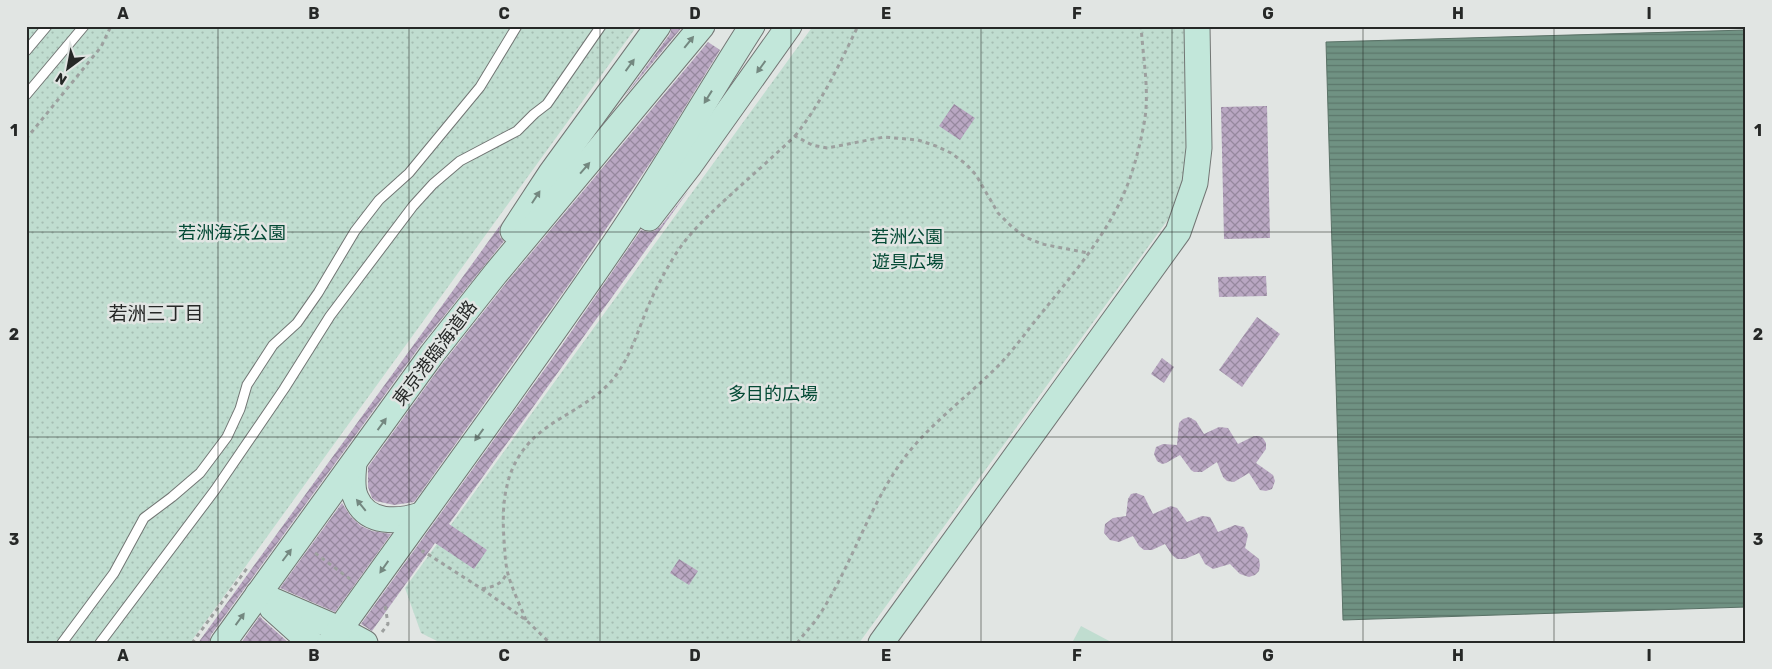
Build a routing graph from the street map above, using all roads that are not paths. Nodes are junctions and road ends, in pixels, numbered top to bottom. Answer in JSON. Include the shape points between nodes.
{"nodes":[{"id":1,"x":47,"y":26,"type":"edge"},
{"id":2,"x":84,"y":26,"type":"edge"},
{"id":3,"x":517,"y":26,"type":"edge"},
{"id":4,"x":601,"y":26,"type":"edge"},
{"id":5,"x":658,"y":26,"type":"edge"},
{"id":6,"x":702,"y":26,"type":"edge"},
{"id":7,"x":752,"y":26,"type":"edge"},
{"id":8,"x":789,"y":26,"type":"edge"},
{"id":9,"x":1197,"y":26,"type":"edge"},
{"id":10,"x":26,"y":51,"type":"edge"},
{"id":11,"x":26,"y":96,"type":"edge"},
{"id":12,"x":432,"y":354,"type":"junction"},
{"id":13,"x":507,"y":396,"type":"junction"},
{"id":14,"x":354,"y":463,"type":"junction"},
{"id":15,"x":421,"y":515,"type":"junction"},
{"id":16,"x":258,"y":594,"type":"junction"},
{"id":17,"x":334,"y":636,"type":"edge"},
{"id":18,"x":62,"y":643,"type":"edge"},
{"id":19,"x":100,"y":643,"type":"edge"},
{"id":20,"x":223,"y":643,"type":"edge"},
{"id":21,"x":310,"y":643,"type":"edge"},
{"id":22,"x":365,"y":643,"type":"edge"},
{"id":23,"x":882,"y":643,"type":"edge"}],
"edges":[{"from":1,"to":10,"type":"lane"},
{"from":2,"to":11,"type":"lane"},
{"from":3,"to":18,"type":"lane","via":[[480,88],[410,173],[379,200],[355,231],[297,322],[273,345],[248,385],[227,437],[200,473],[144,518],[114,573]]},
{"from":4,"to":19,"type":"lane","via":[[547,104],[517,131],[460,161],[414,206],[330,316],[215,490]]},
{"from":12,"to":5,"type":"street","one_way":true,"via":[[551,173]]},
{"from":12,"to":6,"type":"street","name":"東京港臨海道路","one_way":true},
{"from":7,"to":13,"type":"street","one_way":true,"via":[[620,236]]},
{"from":8,"to":13,"type":"street","one_way":true,"via":[[690,165]]},
{"from":9,"to":23,"type":"street","via":[[1199,148],[1195,182],[1178,232]]},
{"from":14,"to":12,"type":"street","name":"東京港臨海道路","one_way":true},
{"from":13,"to":15,"type":"street","one_way":true},
{"from":15,"to":14,"type":"street","one_way":true,"via":[[391,521],[377,519],[364,510],[352,484]]},
{"from":16,"to":14,"type":"street","name":"東京港臨海道路","one_way":true},
{"from":15,"to":17,"type":"street","one_way":true},
{"from":16,"to":17,"type":"street"},
{"from":20,"to":16,"type":"street","name":"東京港臨海道路","one_way":true},
{"from":16,"to":21,"type":"street"},
{"from":17,"to":22,"type":"street"}]}
